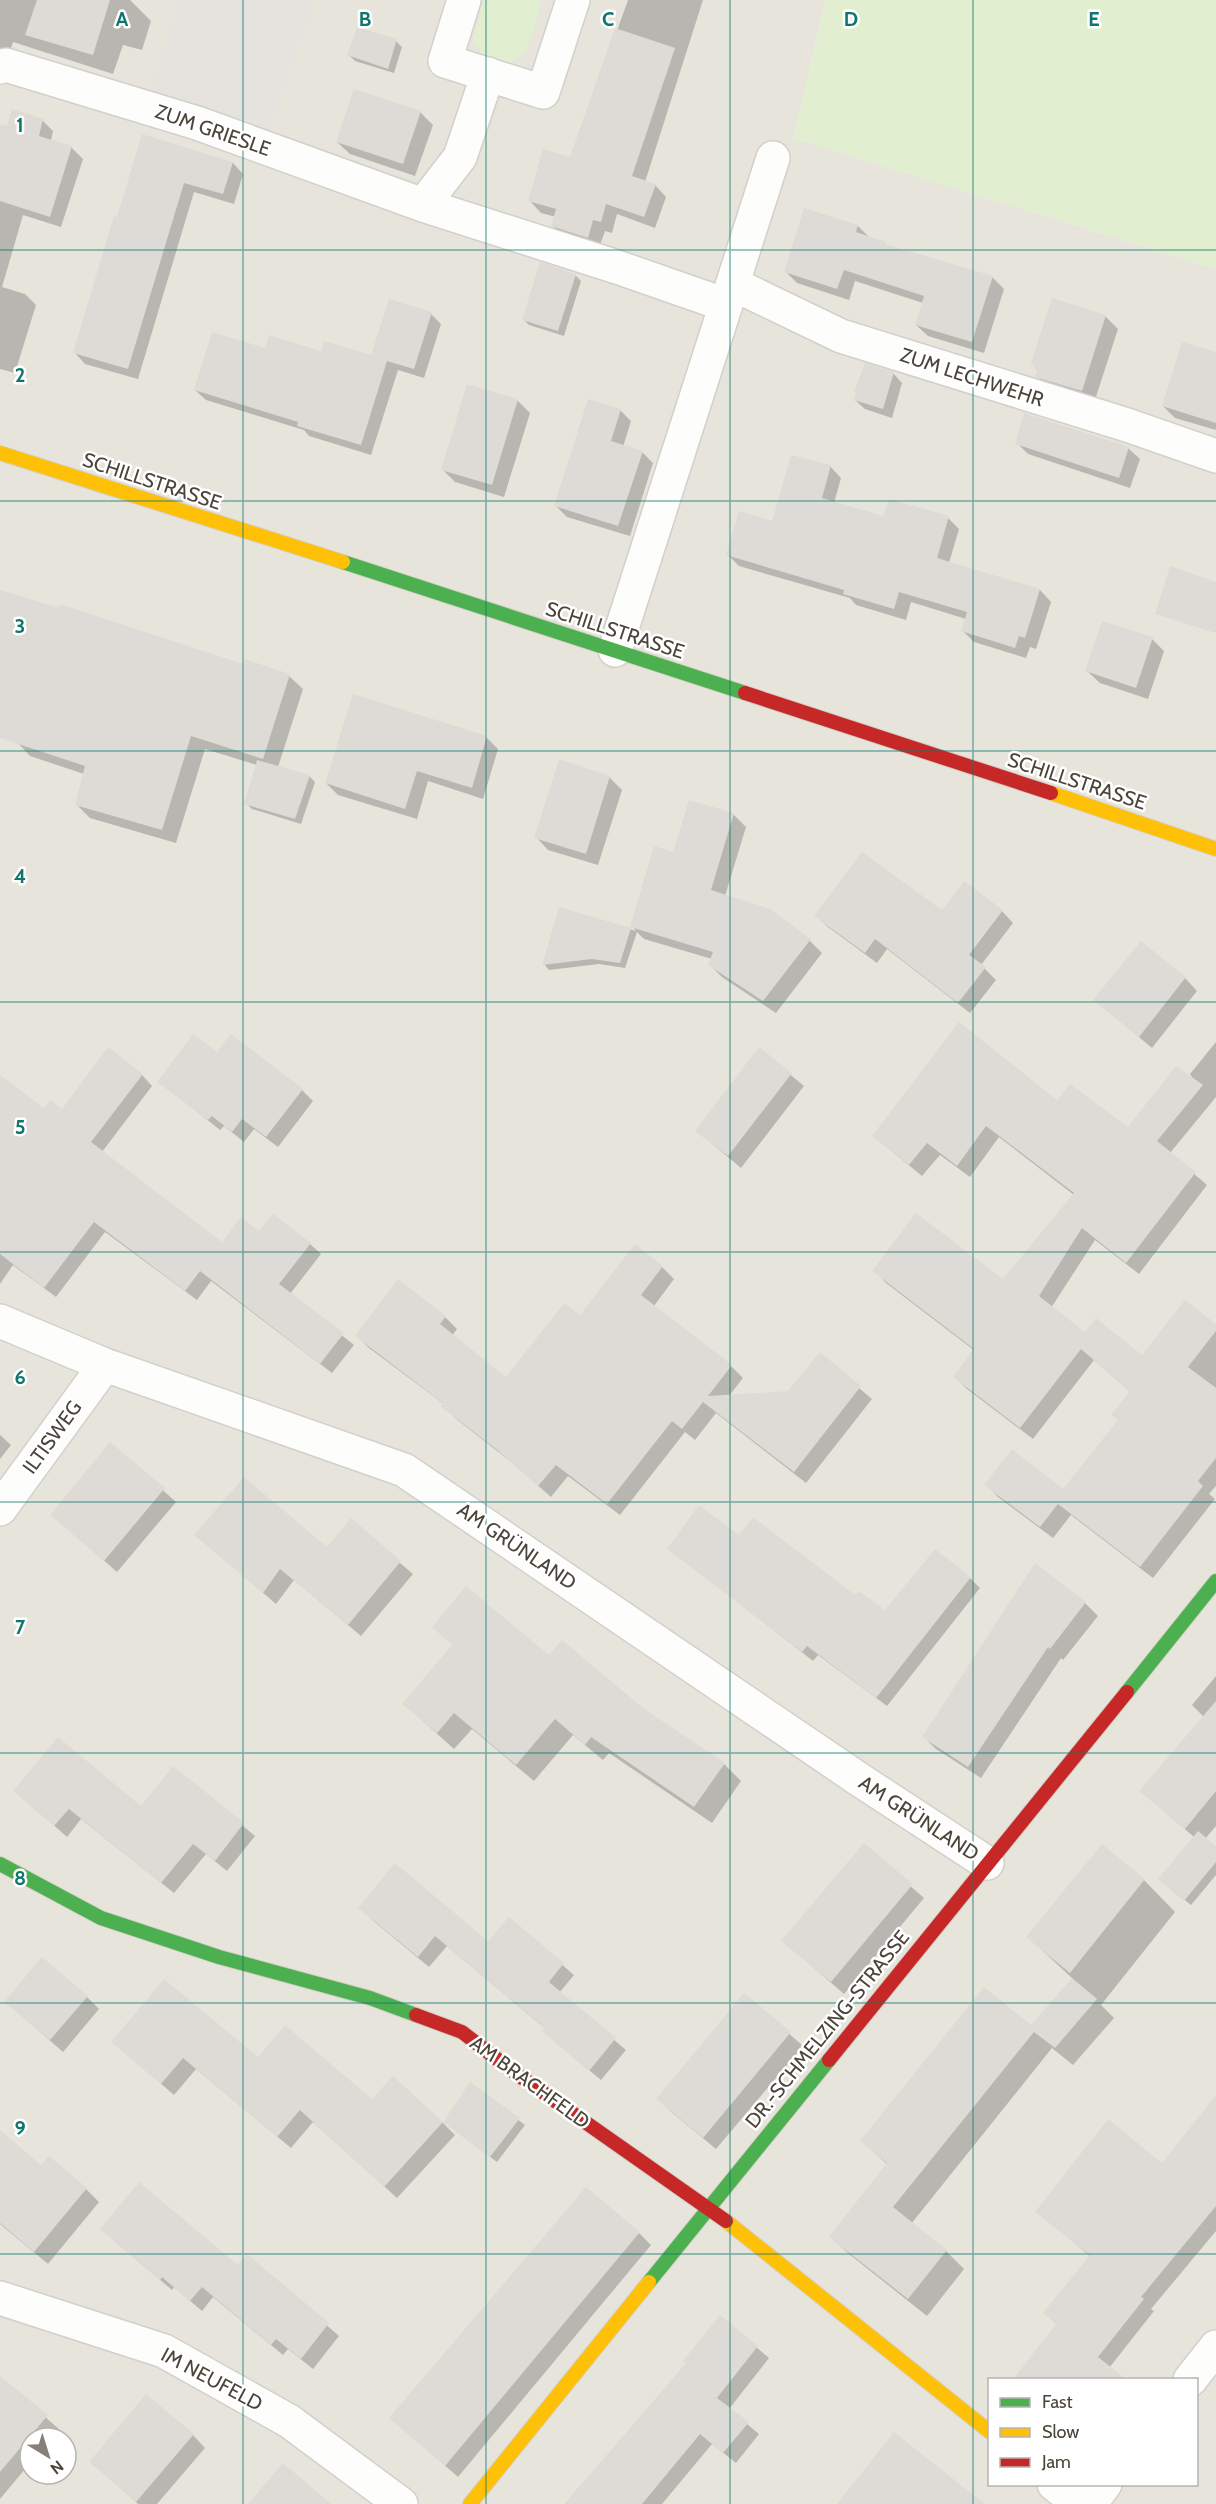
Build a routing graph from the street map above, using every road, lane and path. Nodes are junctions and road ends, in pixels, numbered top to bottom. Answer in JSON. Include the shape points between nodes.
{"nodes":[{"id":1,"x":464,"y":0,"type":"edge"},
{"id":2,"x":573,"y":0,"type":"edge"},
{"id":3,"x":0,"y":67,"type":"edge"},
{"id":4,"x":485,"y":84,"type":"junction"},
{"id":5,"x":773,"y":158,"type":"dead end"},
{"id":6,"x":423,"y":205,"type":"junction"},
{"id":7,"x":730,"y":295,"type":"junction"},
{"id":8,"x":0,"y":453,"type":"edge"},
{"id":9,"x":1216,"y":456,"type":"edge"},
{"id":10,"x":615,"y":650,"type":"junction"},
{"id":11,"x":1216,"y":849,"type":"edge"},
{"id":12,"x":0,"y":1321,"type":"edge"},
{"id":13,"x":105,"y":1365,"type":"junction"},
{"id":14,"x":0,"y":1509,"type":"edge"},
{"id":15,"x":1216,"y":1581,"type":"edge"},
{"id":16,"x":987,"y":1863,"type":"junction"},
{"id":17,"x":0,"y":1864,"type":"edge"},
{"id":18,"x":709,"y":2206,"type":"junction"},
{"id":19,"x":0,"y":2298,"type":"edge"},
{"id":20,"x":1216,"y":2347,"type":"edge"},
{"id":21,"x":1191,"y":2378,"type":"edge"},
{"id":22,"x":988,"y":2430,"type":"edge"},
{"id":23,"x":1056,"y":2486,"type":"edge"},
{"id":24,"x":1104,"y":2486,"type":"edge"},
{"id":25,"x":401,"y":2504,"type":"edge"},
{"id":26,"x":470,"y":2504,"type":"edge"},
{"id":27,"x":1079,"y":2504,"type":"edge"},
{"id":28,"x":1090,"y":2504,"type":"edge"}],
"edges":[{"from":1,"to":4,"type":"street","via":[[445,61]]},
{"from":2,"to":4,"type":"street","via":[[543,92]]},
{"from":3,"to":6,"type":"street","name":"ZUM GRIESLE","via":[[6,65],[197,123]]},
{"from":4,"to":6,"type":"street","via":[[460,157]]},
{"from":5,"to":7,"type":"street"},
{"from":6,"to":7,"type":"street","name":"ZUM GRIESLE","via":[[617,267]]},
{"from":7,"to":9,"type":"street","name":"ZUM LECHWEHR","via":[[841,336]]},
{"from":7,"to":10,"type":"street"},
{"from":8,"to":10,"type":"street","name":"SCHILLSTRASSE"},
{"from":10,"to":11,"type":"street","name":"SCHILLSTRASSE"},
{"from":12,"to":13,"type":"street","name":"AM GRÜNLAND"},
{"from":13,"to":14,"type":"street","name":"ILTISWEG"},
{"from":13,"to":16,"type":"street","name":"AM GRÜNLAND","via":[[404,1470]]},
{"from":15,"to":16,"type":"street","name":"DR.-SCHMELZING-STRASSE"},
{"from":16,"to":18,"type":"street","name":"DR.-SCHMELZING-STRASSE"},
{"from":17,"to":18,"type":"street","name":"AM BRACHFELD","via":[[101,1918],[219,1958],[370,1998],[462,2032]]},
{"from":18,"to":22,"type":"street","name":"AM BRACHFELD"},
{"from":18,"to":26,"type":"street","name":"DR.-SCHMELZING-STRASSE"},
{"from":19,"to":25,"type":"street","name":"IM NEUFELD","via":[[164,2351],[289,2421]]},
{"from":20,"to":21,"type":"street"},
{"from":23,"to":27,"type":"street"},
{"from":24,"to":28,"type":"street"}]}
